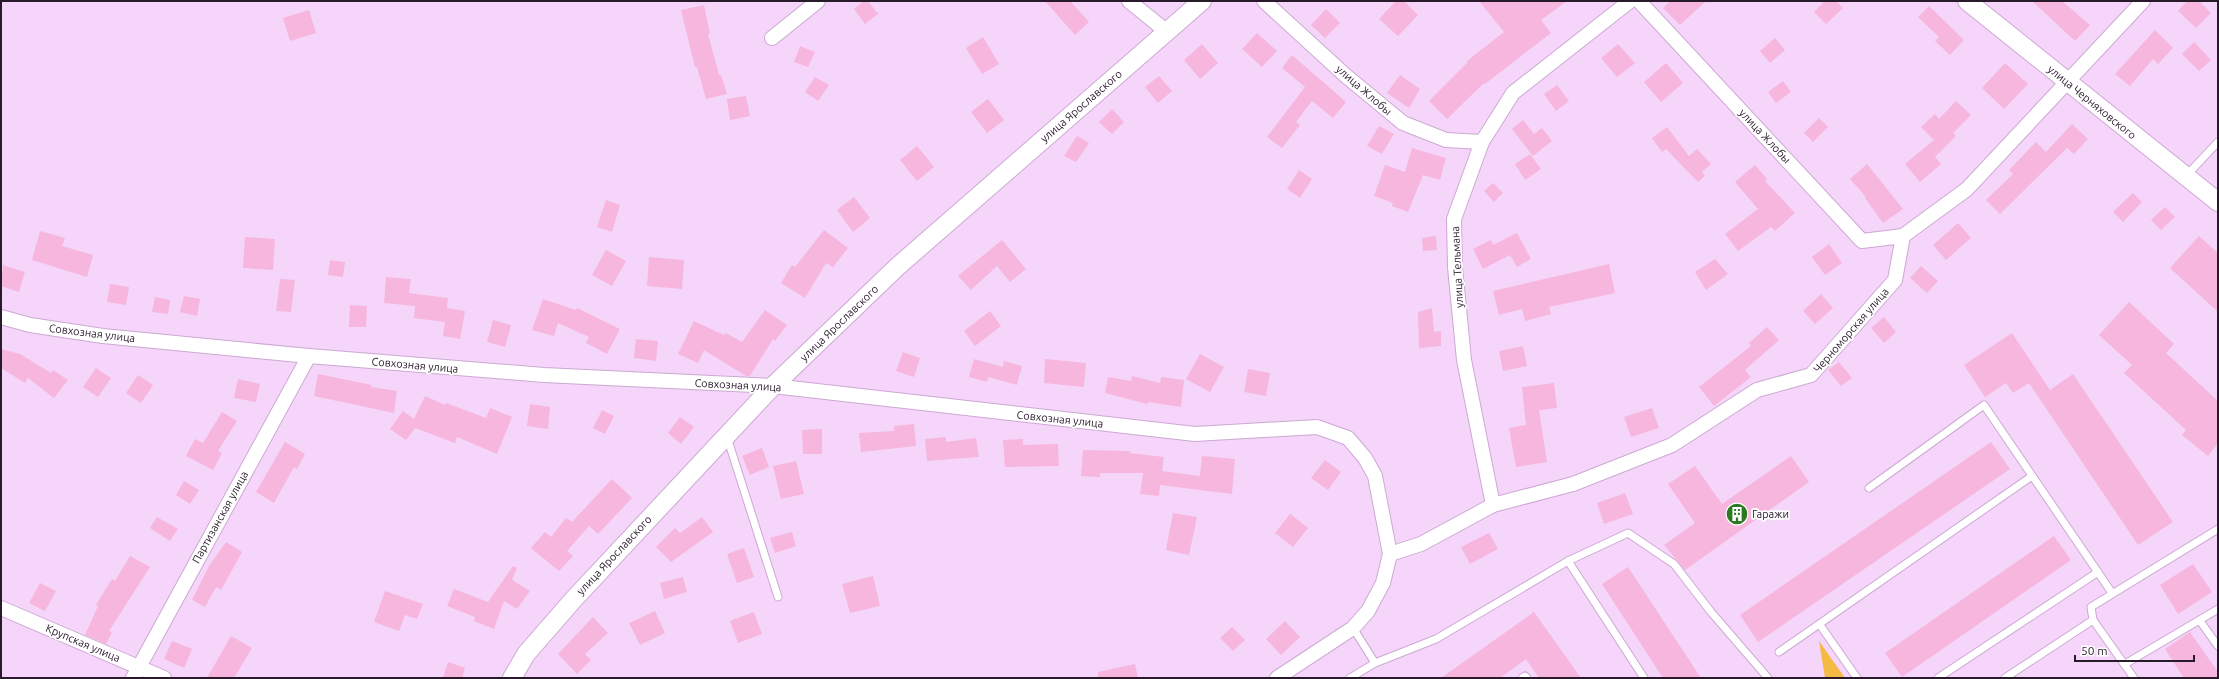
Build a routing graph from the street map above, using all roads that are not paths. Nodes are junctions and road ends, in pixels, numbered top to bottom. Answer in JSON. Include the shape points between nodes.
{"nodes":[{"id":1,"x":818,"y":1,"type":"edge"},
{"id":2,"x":1129,"y":1,"type":"edge"},
{"id":3,"x":1202,"y":1,"type":"edge"},
{"id":4,"x":1264,"y":1,"type":"edge"},
{"id":5,"x":1630,"y":1,"type":"edge"},
{"id":6,"x":1639,"y":1,"type":"edge"},
{"id":7,"x":1967,"y":1,"type":"edge"},
{"id":8,"x":2143,"y":1,"type":"edge"},
{"id":9,"x":1166,"y":31,"type":"junction"},
{"id":10,"x":772,"y":38,"type":"dead end"},
{"id":11,"x":2066,"y":81,"type":"junction"},
{"id":12,"x":1482,"y":142,"type":"junction"},
{"id":13,"x":2218,"y":142,"type":"edge"},
{"id":14,"x":2186,"y":176,"type":"junction"},
{"id":15,"x":2218,"y":202,"type":"edge"},
{"id":16,"x":1903,"y":236,"type":"junction"},
{"id":17,"x":1,"y":317,"type":"edge"},
{"id":18,"x":308,"y":356,"type":"junction"},
{"id":19,"x":773,"y":386,"type":"junction"},
{"id":20,"x":726,"y":435,"type":"junction"},
{"id":21,"x":2032,"y":476,"type":"junction"},
{"id":22,"x":1869,"y":488,"type":"dead end"},
{"id":23,"x":1493,"y":505,"type":"junction"},
{"id":24,"x":2218,"y":529,"type":"edge"},
{"id":25,"x":1390,"y":554,"type":"junction"},
{"id":26,"x":1568,"y":561,"type":"junction"},
{"id":27,"x":2098,"y":572,"type":"junction"},
{"id":28,"x":2112,"y":593,"type":"junction"},
{"id":29,"x":778,"y":597,"type":"dead end"},
{"id":30,"x":1,"y":608,"type":"edge"},
{"id":31,"x":2218,"y":609,"type":"edge"},
{"id":32,"x":2093,"y":620,"type":"junction"},
{"id":33,"x":2200,"y":621,"type":"junction"},
{"id":34,"x":1820,"y":625,"type":"junction"},
{"id":35,"x":1353,"y":628,"type":"junction"},
{"id":36,"x":2218,"y":646,"type":"edge"},
{"id":37,"x":1779,"y":652,"type":"dead end"},
{"id":38,"x":1375,"y":663,"type":"junction"},
{"id":39,"x":2125,"y":664,"type":"junction"},
{"id":40,"x":135,"y":672,"type":"edge"},
{"id":41,"x":164,"y":678,"type":"edge"},
{"id":42,"x":512,"y":678,"type":"edge"},
{"id":43,"x":1277,"y":678,"type":"edge"},
{"id":44,"x":1350,"y":678,"type":"edge"},
{"id":45,"x":1522,"y":678,"type":"edge"},
{"id":46,"x":1527,"y":678,"type":"edge"},
{"id":47,"x":1644,"y":678,"type":"edge"},
{"id":48,"x":1768,"y":678,"type":"edge"},
{"id":49,"x":1857,"y":678,"type":"edge"},
{"id":50,"x":1938,"y":678,"type":"edge"},
{"id":51,"x":2004,"y":678,"type":"edge"},
{"id":52,"x":2134,"y":678,"type":"edge"}],
"edges":[{"from":1,"to":10,"type":"street"},
{"from":2,"to":9,"type":"street"},
{"from":3,"to":9,"type":"street","name":"улица Ярославского"},
{"from":4,"to":12,"type":"street","name":"улица Жлобы","via":[[1346,76],[1403,123],[1446,140]]},
{"from":5,"to":12,"type":"street","name":"улица Тельмана","via":[[1513,93]]},
{"from":6,"to":16,"type":"street","name":"улица Жлобы","via":[[1862,241]]},
{"from":7,"to":11,"type":"street","name":"улица Черняховского"},
{"from":8,"to":11,"type":"street"},
{"from":9,"to":19,"type":"street","name":"улица Ярославского","via":[[897,267]]},
{"from":11,"to":14,"type":"street","name":"улица Черняховского"},
{"from":11,"to":16,"type":"street","via":[[1967,189]]},
{"from":12,"to":23,"type":"street","name":"улица Тельмана","via":[[1454,219],[1454,267],[1464,360]]},
{"from":13,"to":14,"type":"lane"},
{"from":14,"to":15,"type":"street","name":"улица Черняховского"},
{"from":16,"to":23,"type":"street","name":"Черноморская улица","via":[[1895,280],[1811,375],[1757,390],[1672,445],[1573,484]]},
{"from":17,"to":18,"type":"street","name":"Совхозная улица","via":[[30,325],[103,336]]},
{"from":18,"to":19,"type":"street","name":"Совхозная улица","via":[[544,375]]},
{"from":18,"to":40,"type":"street","name":"Партизанская улица"},
{"from":19,"to":20,"type":"street","name":"улица Ярославского"},
{"from":19,"to":25,"type":"street","name":"Совхозная улица","via":[[1195,434],[1317,427],[1348,438],[1365,458],[1375,476]]},
{"from":20,"to":29,"type":"lane"},
{"from":20,"to":42,"type":"street","name":"улица Ярославского","via":[[572,600],[526,654]]},
{"from":21,"to":22,"type":"lane","via":[[1984,405]]},
{"from":21,"to":27,"type":"lane"},
{"from":21,"to":34,"type":"lane"},
{"from":23,"to":25,"type":"street","name":"Черноморская улица","via":[[1421,544]]},
{"from":24,"to":28,"type":"lane"},
{"from":25,"to":35,"type":"street","via":[[1384,582],[1368,611]]},
{"from":26,"to":38,"type":"lane","via":[[1436,639]]},
{"from":26,"to":47,"type":"lane"},
{"from":26,"to":48,"type":"lane","via":[[1628,533],[1674,564]]},
{"from":27,"to":28,"type":"lane"},
{"from":27,"to":50,"type":"lane"},
{"from":28,"to":32,"type":"lane","via":[[2091,607]]},
{"from":30,"to":40,"type":"street","name":"Крупская улица"},
{"from":31,"to":33,"type":"lane"},
{"from":32,"to":39,"type":"lane"},
{"from":32,"to":51,"type":"lane"},
{"from":33,"to":36,"type":"lane"},
{"from":33,"to":39,"type":"lane"},
{"from":34,"to":37,"type":"lane"},
{"from":34,"to":49,"type":"lane"},
{"from":35,"to":38,"type":"lane"},
{"from":35,"to":43,"type":"street"},
{"from":38,"to":44,"type":"lane"},
{"from":39,"to":52,"type":"lane"},
{"from":40,"to":41,"type":"street","name":"Крупская улица"},
{"from":45,"to":46,"type":"lane"}]}
